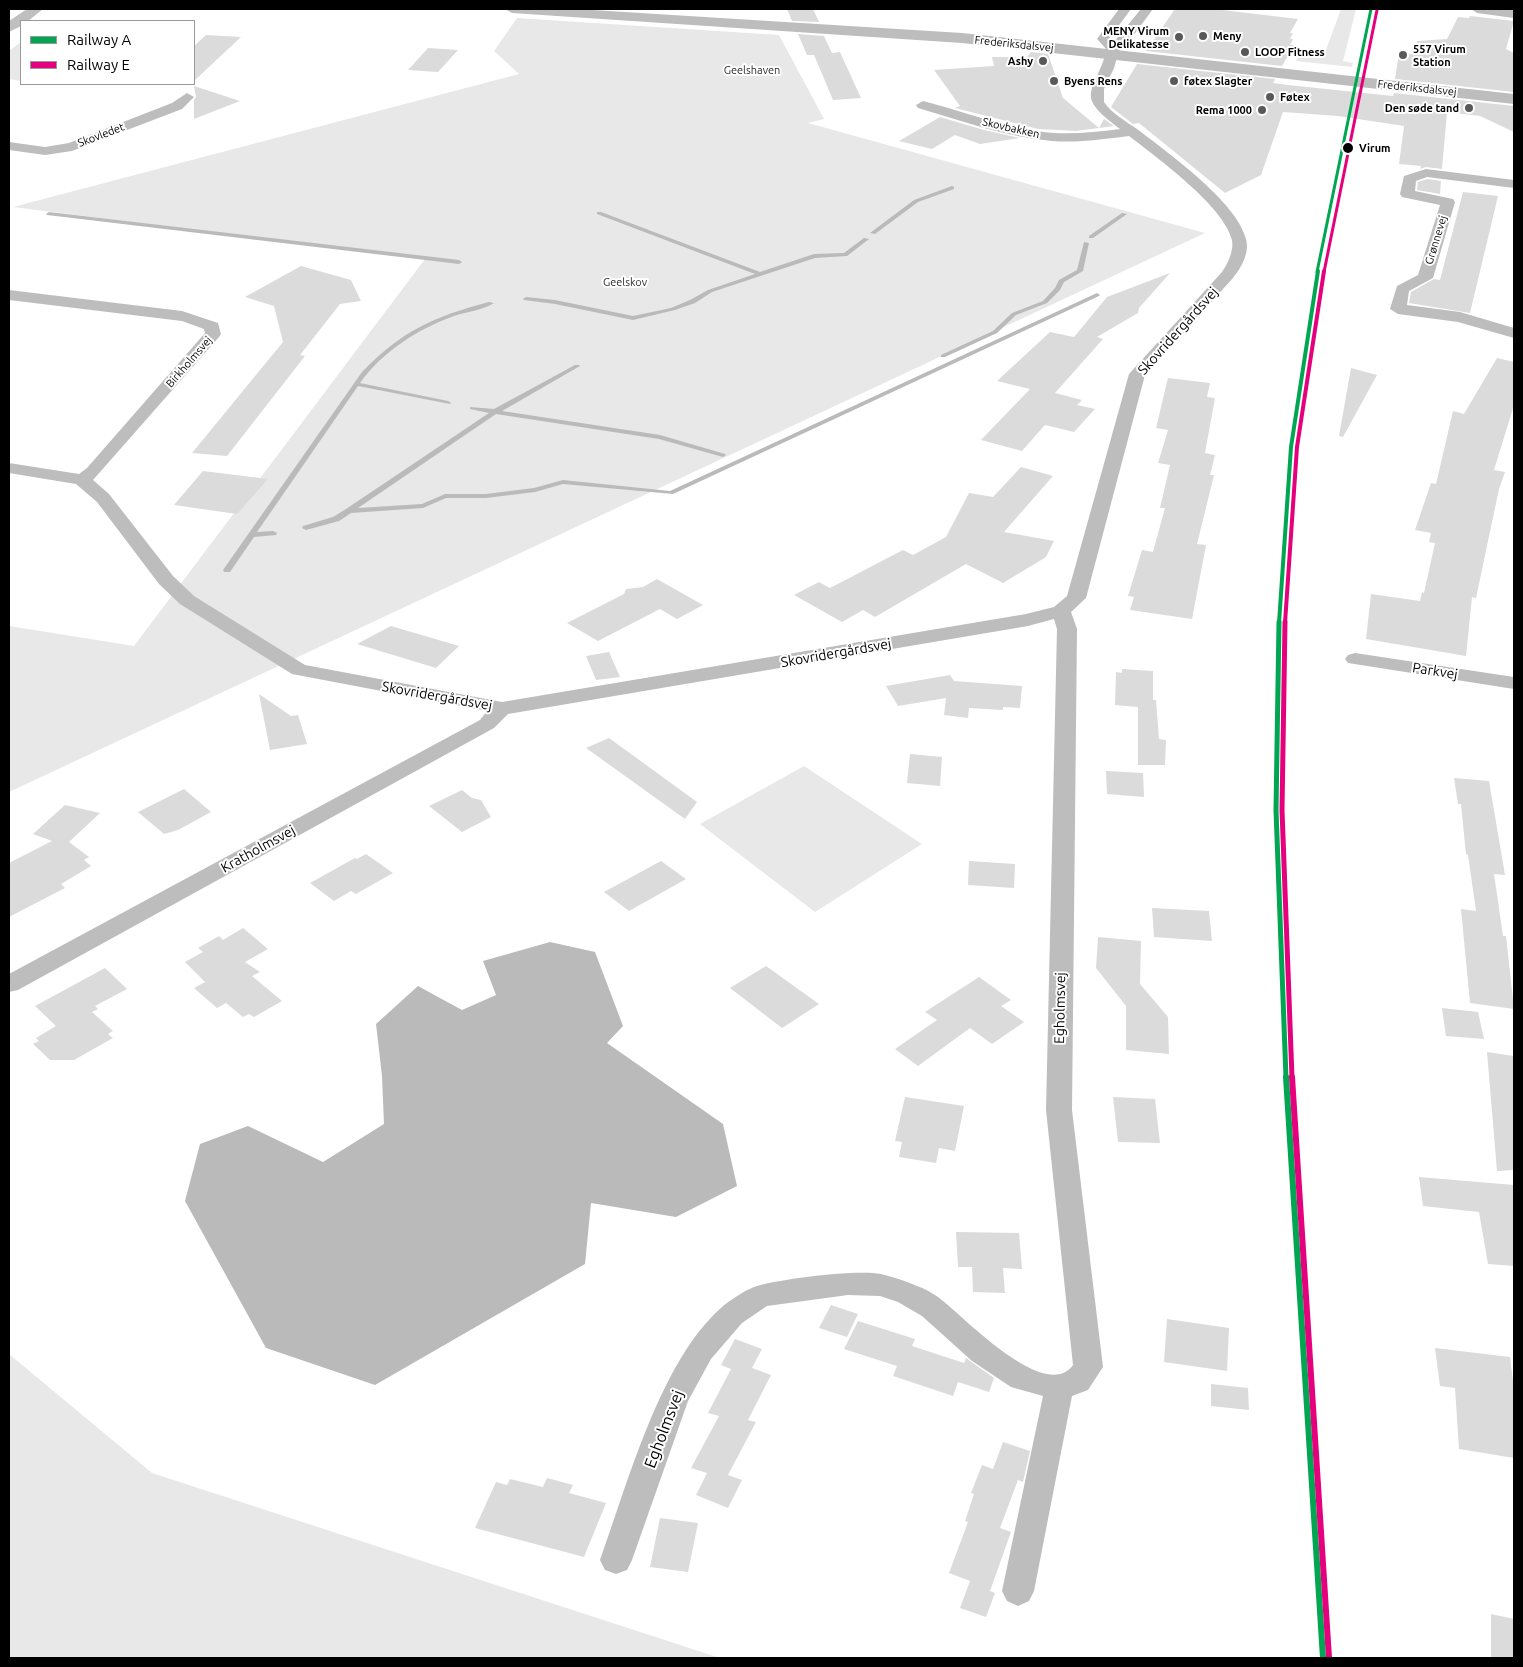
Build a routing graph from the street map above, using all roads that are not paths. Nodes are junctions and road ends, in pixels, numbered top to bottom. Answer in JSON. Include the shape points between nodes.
{"nodes":[{"id":1,"x":22,"y":9,"type":"edge"},
{"id":2,"x":36,"y":9,"type":"edge"},
{"id":3,"x":512,"y":9,"type":"edge"},
{"id":4,"x":558,"y":9,"type":"edge"},
{"id":5,"x":1126,"y":9,"type":"edge"},
{"id":6,"x":1147,"y":9,"type":"edge"},
{"id":7,"x":1477,"y":9,"type":"edge"},
{"id":8,"x":1514,"y":14,"type":"edge"},
{"id":9,"x":9,"y":19,"type":"edge"},
{"id":10,"x":20,"y":20,"type":"edge"},
{"id":11,"x":20,"y":20,"type":"edge"},
{"id":12,"x":9,"y":28,"type":"edge"},
{"id":13,"x":1112,"y":52,"type":"junction"},
{"id":14,"x":1514,"y":94,"type":"edge"},
{"id":15,"x":187,"y":97,"type":"dead end"},
{"id":16,"x":1514,"y":98,"type":"edge"},
{"id":17,"x":923,"y":105,"type":"dead end"},
{"id":18,"x":1130,"y":132,"type":"junction"},
{"id":19,"x":9,"y":146,"type":"edge"},
{"id":20,"x":1514,"y":184,"type":"edge"},
{"id":21,"x":9,"y":296,"type":"edge"},
{"id":22,"x":1514,"y":333,"type":"edge"},
{"id":23,"x":9,"y":468,"type":"edge"},
{"id":24,"x":82,"y":480,"type":"junction"},
{"id":25,"x":1061,"y":612,"type":"junction"},
{"id":26,"x":1355,"y":659,"type":"dead end"},
{"id":27,"x":1514,"y":683,"type":"edge"},
{"id":28,"x":502,"y":708,"type":"junction"},
{"id":29,"x":9,"y":984,"type":"edge"},
{"id":30,"x":1059,"y":1388,"type":"junction"},
{"id":31,"x":616,"y":1560,"type":"dead end"},
{"id":32,"x":1018,"y":1591,"type":"dead end"}],
"edges":[{"from":1,"to":9,"type":"main road"},
{"from":2,"to":11,"type":"main road"},
{"from":3,"to":13,"type":"street","name":"Frederiksdalsvej","via":[[946,37]]},
{"from":4,"to":13,"type":"street","name":"Frederiksdalsvej","via":[[954,34]]},
{"from":5,"to":13,"type":"street","via":[[1103,39]]},
{"from":6,"to":13,"type":"street"},
{"from":7,"to":8,"type":"street"},
{"from":10,"to":12,"type":"main road"},
{"from":13,"to":14,"type":"street","name":"Frederiksdalsvej"},
{"from":13,"to":16,"type":"street","name":"Frederiksdalsvej"},
{"from":13,"to":18,"type":"street","name":"Skovridergårdsvej","via":[[1108,69],[1095,91],[1096,101]]},
{"from":15,"to":19,"type":"street","name":"Skovledet","via":[[177,106],[72,146],[45,151]]},
{"from":17,"to":18,"type":"street","name":"Skovbakken","via":[[1021,132],[1052,137]]},
{"from":18,"to":25,"type":"street","name":"Skovridergårdsvej","via":[[1214,200],[1232,222],[1239,240],[1238,259],[1228,276],[1136,374],[1076,598]]},
{"from":20,"to":22,"type":"street","name":"Grønnevej","via":[[1426,173],[1409,179],[1407,194],[1448,202],[1425,278],[1402,289],[1398,309],[1460,317]]},
{"from":21,"to":24,"type":"street","name":"Birkholmsvej","via":[[182,316],[212,326],[214,334],[93,472]]},
{"from":23,"to":24,"type":"street","name":"Skovridergårdsvej"},
{"from":24,"to":28,"type":"street","name":"Skovridergårdsvej","via":[[104,498],[166,580],[187,600],[299,670]]},
{"from":25,"to":28,"type":"street","name":"Skovridergårdsvej","via":[[1018,622]]},
{"from":25,"to":30,"type":"street","name":"Egholmsvej","via":[[1067,629],[1058,1110],[1088,1367],[1078,1381]]},
{"from":26,"to":27,"type":"street","name":"Parkvej"},
{"from":28,"to":29,"type":"street","name":"Kratholmsvej","via":[[487,724]]},
{"from":30,"to":31,"type":"street","name":"Egholmsvej","via":[[1021,1378],[982,1353],[932,1308],[908,1294],[880,1285],[848,1284],[761,1296],[732,1315],[701,1351],[674,1398]]},
{"from":30,"to":32,"type":"street"}]}
